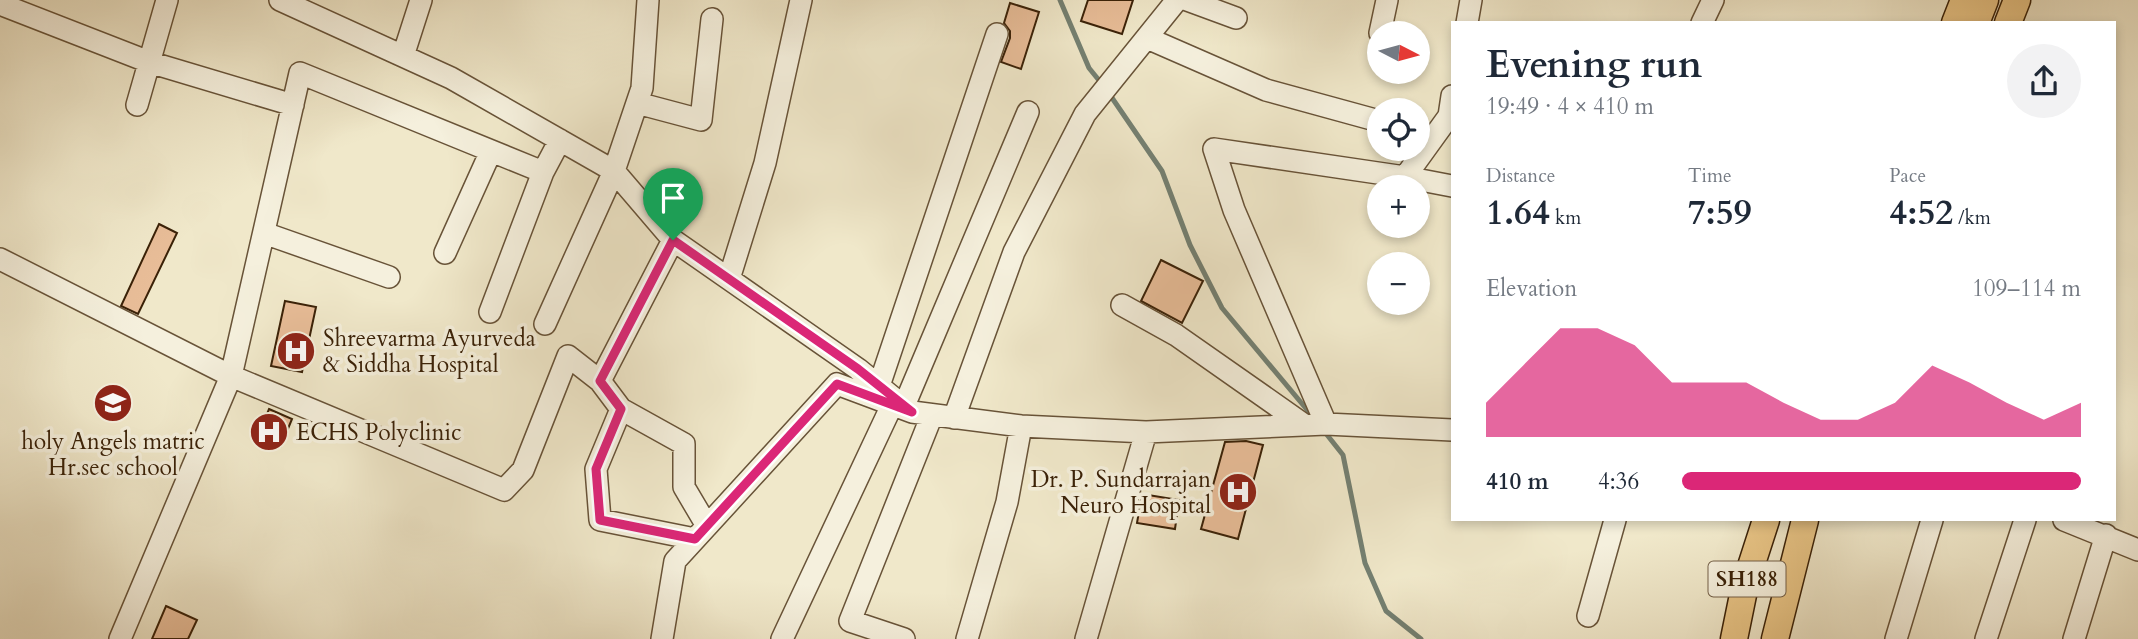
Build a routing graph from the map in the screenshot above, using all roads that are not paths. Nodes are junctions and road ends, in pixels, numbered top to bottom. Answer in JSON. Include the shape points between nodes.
{"nodes":[{"id":1,"x":167,"y":0,"type":"edge"},
{"id":2,"x":281,"y":0,"type":"edge"},
{"id":3,"x":421,"y":0,"type":"edge"},
{"id":4,"x":648,"y":0,"type":"edge"},
{"id":5,"x":801,"y":0,"type":"edge"},
{"id":6,"x":1178,"y":0,"type":"edge"},
{"id":7,"x":1187,"y":0,"type":"edge"},
{"id":8,"x":1387,"y":0,"type":"edge"},
{"id":9,"x":1471,"y":0,"type":"edge"},
{"id":10,"x":1713,"y":0,"type":"edge"},
{"id":11,"x":1964,"y":0,"type":"edge"},
{"id":12,"x":1985,"y":0,"type":"edge"},
{"id":13,"x":1999,"y":0,"type":"edge"},
{"id":14,"x":2017,"y":0,"type":"edge"},
{"id":15,"x":0,"y":4,"type":"edge"},
{"id":16,"x":1236,"y":18,"type":"dead end"},
{"id":17,"x":712,"y":19,"type":"dead end"},
{"id":18,"x":1383,"y":21,"type":"edge"},
{"id":19,"x":1466,"y":21,"type":"edge"},
{"id":20,"x":1703,"y":21,"type":"edge"},
{"id":21,"x":1956,"y":21,"type":"edge"},
{"id":22,"x":1977,"y":21,"type":"edge"},
{"id":23,"x":1991,"y":21,"type":"edge"},
{"id":24,"x":2009,"y":21,"type":"edge"},
{"id":25,"x":997,"y":34,"type":"dead end"},
{"id":26,"x":1147,"y":38,"type":"junction"},
{"id":27,"x":403,"y":56,"type":"junction"},
{"id":28,"x":149,"y":62,"type":"junction"},
{"id":29,"x":637,"y":103,"type":"junction"},
{"id":30,"x":1451,"y":103,"type":"edge"},
{"id":31,"x":137,"y":105,"type":"dead end"},
{"id":32,"x":293,"y":105,"type":"junction"},
{"id":33,"x":1028,"y":112,"type":"dead end"},
{"id":34,"x":1367,"y":118,"type":"edge"},
{"id":35,"x":1430,"y":132,"type":"edge"},
{"id":36,"x":559,"y":140,"type":"junction"},
{"id":37,"x":491,"y":151,"type":"junction"},
{"id":38,"x":614,"y":171,"type":"junction"},
{"id":39,"x":543,"y":172,"type":"junction"},
{"id":40,"x":1391,"y":175,"type":"edge"},
{"id":41,"x":1430,"y":182,"type":"edge"},
{"id":42,"x":1451,"y":186,"type":"edge"},
{"id":43,"x":264,"y":233,"type":"junction"},
{"id":44,"x":673,"y":240,"type":"junction"},
{"id":45,"x":445,"y":253,"type":"dead end"},
{"id":46,"x":0,"y":259,"type":"edge"},
{"id":47,"x":388,"y":277,"type":"dead end"},
{"id":48,"x":729,"y":279,"type":"junction"},
{"id":49,"x":1122,"y":305,"type":"dead end"},
{"id":50,"x":490,"y":312,"type":"dead end"},
{"id":51,"x":544,"y":324,"type":"dead end"},
{"id":52,"x":231,"y":376,"type":"junction"},
{"id":53,"x":600,"y":381,"type":"junction"},
{"id":54,"x":879,"y":386,"type":"junction"},
{"id":55,"x":621,"y":409,"type":"junction"},
{"id":56,"x":910,"y":410,"type":"junction"},
{"id":57,"x":954,"y":418,"type":"junction"},
{"id":58,"x":1316,"y":424,"type":"junction"},
{"id":59,"x":1021,"y":426,"type":"junction"},
{"id":60,"x":1451,"y":430,"type":"edge"},
{"id":61,"x":1146,"y":432,"type":"junction"},
{"id":62,"x":1615,"y":521,"type":"edge"},
{"id":63,"x":1766,"y":521,"type":"edge"},
{"id":64,"x":1791,"y":521,"type":"edge"},
{"id":65,"x":1805,"y":521,"type":"edge"},
{"id":66,"x":1819,"y":521,"type":"edge"},
{"id":67,"x":1932,"y":521,"type":"edge"},
{"id":68,"x":2025,"y":521,"type":"edge"},
{"id":69,"x":2067,"y":521,"type":"edge"},
{"id":70,"x":701,"y":533,"type":"junction"},
{"id":71,"x":2106,"y":535,"type":"junction"},
{"id":72,"x":2138,"y":550,"type":"edge"},
{"id":73,"x":1588,"y":616,"type":"dead end"},
{"id":74,"x":120,"y":639,"type":"edge"},
{"id":75,"x":662,"y":639,"type":"edge"},
{"id":76,"x":782,"y":639,"type":"edge"},
{"id":77,"x":904,"y":639,"type":"edge"},
{"id":78,"x":967,"y":639,"type":"edge"},
{"id":79,"x":1086,"y":639,"type":"edge"},
{"id":80,"x":1734,"y":639,"type":"edge"},
{"id":81,"x":1765,"y":639,"type":"edge"},
{"id":82,"x":1775,"y":639,"type":"edge"},
{"id":83,"x":1792,"y":639,"type":"edge"},
{"id":84,"x":1896,"y":639,"type":"edge"},
{"id":85,"x":1986,"y":639,"type":"edge"},
{"id":86,"x":2074,"y":639,"type":"edge"}],
"edges":[{"from":1,"to":28,"type":"street"},
{"from":2,"to":27,"type":"street"},
{"from":3,"to":27,"type":"street"},
{"from":4,"to":29,"type":"street"},
{"from":5,"to":48,"type":"street","via":[[765,163]]},
{"from":6,"to":26,"type":"street"},
{"from":7,"to":16,"type":"street"},
{"from":8,"to":18,"type":"street"},
{"from":9,"to":19,"type":"street"},
{"from":10,"to":20,"type":"street"},
{"from":11,"to":21,"type":"main road"},
{"from":12,"to":22,"type":"main road"},
{"from":13,"to":23,"type":"main road"},
{"from":14,"to":24,"type":"main road"},
{"from":15,"to":28,"type":"street"},
{"from":17,"to":29,"type":"street","via":[[701,120]]},
{"from":25,"to":54,"type":"street"},
{"from":26,"to":34,"type":"street","via":[[1266,90]]},
{"from":26,"to":57,"type":"street","via":[[1085,114],[1014,252]]},
{"from":27,"to":36,"type":"street"},
{"from":28,"to":31,"type":"street"},
{"from":28,"to":32,"type":"street"},
{"from":29,"to":38,"type":"street"},
{"from":30,"to":35,"type":"street","via":[[1449,116]]},
{"from":32,"to":37,"type":"street","via":[[300,73]]},
{"from":32,"to":43,"type":"street"},
{"from":33,"to":56,"type":"street"},
{"from":36,"to":38,"type":"street"},
{"from":36,"to":39,"type":"street"},
{"from":37,"to":39,"type":"street"},
{"from":37,"to":45,"type":"street"},
{"from":38,"to":44,"type":"street"},
{"from":38,"to":51,"type":"street"},
{"from":39,"to":50,"type":"street"},
{"from":40,"to":58,"type":"street","via":[[1214,149]]},
{"from":41,"to":42,"type":"street"},
{"from":43,"to":47,"type":"street"},
{"from":43,"to":52,"type":"street"},
{"from":44,"to":48,"type":"street"},
{"from":44,"to":53,"type":"street"},
{"from":46,"to":52,"type":"street"},
{"from":48,"to":54,"type":"street"},
{"from":49,"to":58,"type":"street"},
{"from":52,"to":53,"type":"street","via":[[504,490],[523,470],[568,356]]},
{"from":52,"to":74,"type":"street"},
{"from":53,"to":55,"type":"street"},
{"from":54,"to":56,"type":"street"},
{"from":55,"to":70,"type":"street","via":[[684,444],[684,486]]},
{"from":55,"to":70,"type":"street","via":[[596,469],[600,520]]},
{"from":56,"to":57,"type":"street"},
{"from":56,"to":70,"type":"street","via":[[837,384]]},
{"from":56,"to":76,"type":"street"},
{"from":56,"to":77,"type":"street","via":[[850,621]]},
{"from":57,"to":59,"type":"street"},
{"from":58,"to":60,"type":"street"},
{"from":58,"to":61,"type":"street"},
{"from":59,"to":61,"type":"street"},
{"from":59,"to":78,"type":"street","via":[[1007,502]]},
{"from":61,"to":79,"type":"street"},
{"from":62,"to":73,"type":"street"},
{"from":63,"to":80,"type":"main road","number":"SH188"},
{"from":64,"to":81,"type":"main road"},
{"from":65,"to":82,"type":"main road","number":"SH188"},
{"from":66,"to":83,"type":"main road","number":"SH188"},
{"from":67,"to":84,"type":"street"},
{"from":68,"to":85,"type":"street"},
{"from":69,"to":71,"type":"street"},
{"from":70,"to":75,"type":"street","via":[[675,561]]},
{"from":71,"to":72,"type":"street"},
{"from":71,"to":86,"type":"street"}]}
